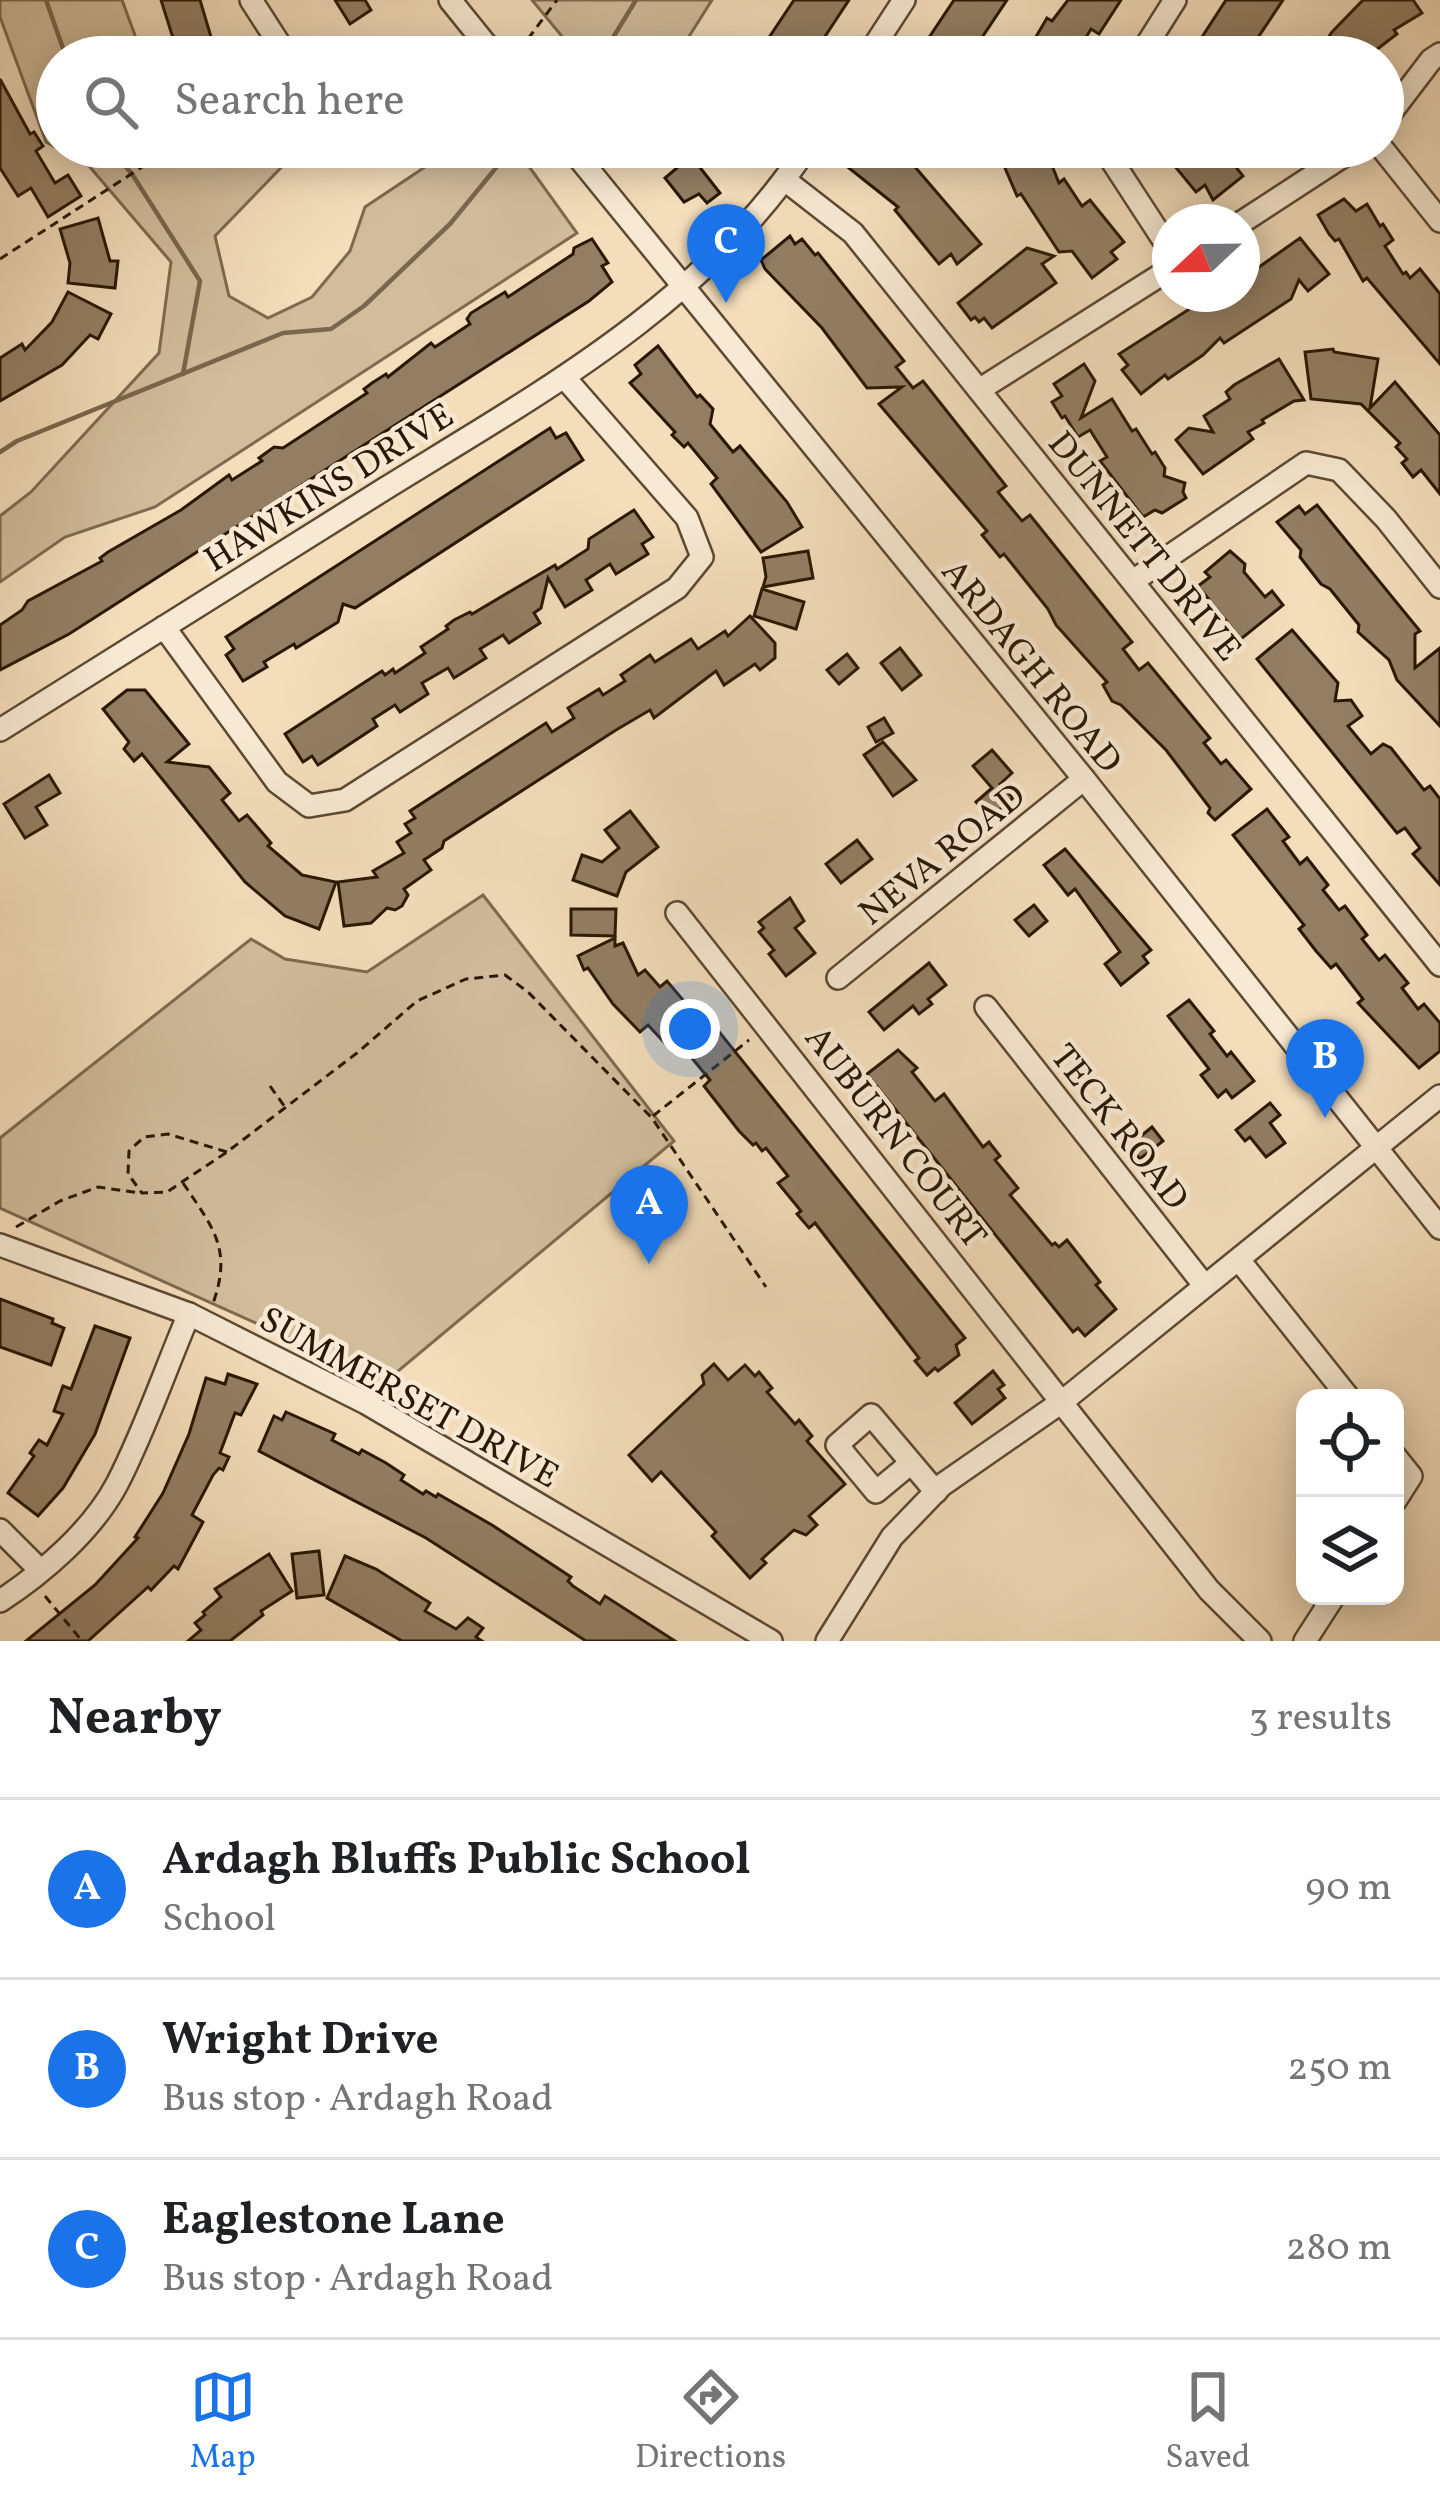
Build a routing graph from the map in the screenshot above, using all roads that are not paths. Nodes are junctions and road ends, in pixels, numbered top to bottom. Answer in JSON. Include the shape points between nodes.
{"nodes":[{"id":1,"x":251,"y":0,"type":"edge"},
{"id":2,"x":450,"y":0,"type":"edge"},
{"id":3,"x":904,"y":0,"type":"edge"},
{"id":4,"x":1175,"y":0,"type":"edge"},
{"id":5,"x":274,"y":36,"type":"edge"},
{"id":6,"x":488,"y":36,"type":"edge"},
{"id":7,"x":881,"y":36,"type":"edge"},
{"id":8,"x":1152,"y":36,"type":"edge"},
{"id":9,"x":1440,"y":53,"type":"edge"},
{"id":10,"x":1404,"y":95,"type":"edge"},
{"id":11,"x":587,"y":168,"type":"edge"},
{"id":12,"x":793,"y":168,"type":"edge"},
{"id":13,"x":1117,"y":168,"type":"edge"},
{"id":14,"x":1325,"y":168,"type":"edge"},
{"id":15,"x":1398,"y":168,"type":"edge"},
{"id":16,"x":785,"y":180,"type":"junction"},
{"id":17,"x":1260,"y":210,"type":"edge"},
{"id":18,"x":1440,"y":221,"type":"edge"},
{"id":19,"x":1152,"y":222,"type":"edge"},
{"id":20,"x":1152,"y":280,"type":"edge"},
{"id":21,"x":684,"y":287,"type":"junction"},
{"id":22,"x":564,"y":377,"type":"junction"},
{"id":23,"x":979,"y":390,"type":"junction"},
{"id":24,"x":1133,"y":581,"type":"junction"},
{"id":25,"x":1440,"y":587,"type":"edge"},
{"id":26,"x":164,"y":627,"type":"junction"},
{"id":27,"x":0,"y":730,"type":"edge"},
{"id":28,"x":1084,"y":778,"type":"junction"},
{"id":29,"x":677,"y":913,"type":"dead end"},
{"id":30,"x":1440,"y":965,"type":"edge"},
{"id":31,"x":838,"y":978,"type":"dead end"},
{"id":32,"x":986,"y":1007,"type":"dead end"},
{"id":33,"x":1440,"y":1096,"type":"edge"},
{"id":34,"x":1376,"y":1148,"type":"junction"},
{"id":35,"x":1440,"y":1228,"type":"edge"},
{"id":36,"x":0,"y":1241,"type":"edge"},
{"id":37,"x":1239,"y":1260,"type":"junction"},
{"id":38,"x":1204,"y":1286,"type":"junction"},
{"id":39,"x":197,"y":1318,"type":"junction"},
{"id":40,"x":1341,"y":1389,"type":"edge"},
{"id":41,"x":1063,"y":1401,"type":"junction"},
{"id":42,"x":911,"y":1463,"type":"dead end"},
{"id":43,"x":936,"y":1492,"type":"junction"},
{"id":44,"x":0,"y":1530,"type":"edge"},
{"id":45,"x":36,"y":1575,"type":"junction"},
{"id":46,"x":0,"y":1600,"type":"edge"},
{"id":47,"x":1328,"y":1605,"type":"edge"},
{"id":48,"x":771,"y":1641,"type":"edge"},
{"id":49,"x":827,"y":1641,"type":"edge"},
{"id":50,"x":1260,"y":1641,"type":"edge"},
{"id":51,"x":1305,"y":1641,"type":"edge"}],
"edges":[{"from":1,"to":5,"type":"street"},
{"from":2,"to":6,"type":"street"},
{"from":3,"to":7,"type":"street"},
{"from":4,"to":8,"type":"street"},
{"from":9,"to":10,"type":"street"},
{"from":11,"to":21,"type":"street","name":"ARDAGH ROAD"},
{"from":12,"to":16,"type":"street","name":"HAWKINS DRIVE"},
{"from":13,"to":19,"type":"street"},
{"from":14,"to":17,"type":"street"},
{"from":15,"to":18,"type":"street"},
{"from":16,"to":21,"type":"street","name":"HAWKINS DRIVE"},
{"from":16,"to":23,"type":"street","name":"DUNNETT DRIVE","via":[[854,232]]},
{"from":20,"to":23,"type":"street"},
{"from":21,"to":22,"type":"street","name":"HAWKINS DRIVE"},
{"from":21,"to":28,"type":"street","name":"ARDAGH ROAD"},
{"from":22,"to":26,"type":"street","name":"HAWKINS DRIVE"},
{"from":22,"to":26,"type":"street","via":[[687,518],[701,557],[677,588],[346,800],[308,806],[277,782]]},
{"from":23,"to":24,"type":"street","name":"DUNNETT DRIVE"},
{"from":24,"to":25,"type":"street","via":[[1306,463],[1339,470]]},
{"from":24,"to":30,"type":"street","name":"DUNNETT DRIVE"},
{"from":26,"to":27,"type":"street","name":"HAWKINS DRIVE"},
{"from":28,"to":31,"type":"street","name":"NEVA ROAD"},
{"from":28,"to":34,"type":"street","name":"ARDAGH ROAD"},
{"from":29,"to":41,"type":"street","name":"AUBURN COURT"},
{"from":32,"to":38,"type":"street","name":"TECK ROAD"},
{"from":33,"to":34,"type":"street"},
{"from":34,"to":35,"type":"street","name":"ARDAGH ROAD"},
{"from":34,"to":37,"type":"street"},
{"from":36,"to":39,"type":"street","name":"SUMMERSET DRIVE"},
{"from":37,"to":38,"type":"street"},
{"from":37,"to":40,"type":"street"},
{"from":38,"to":41,"type":"street"},
{"from":39,"to":45,"type":"street","via":[[116,1487]]},
{"from":39,"to":48,"type":"street","name":"SUMMERSET DRIVE","via":[[366,1403]]},
{"from":41,"to":43,"type":"street"},
{"from":41,"to":50,"type":"street","name":"AUBURN COURT","via":[[1209,1590]]},
{"from":42,"to":43,"type":"street"},
{"from":43,"to":49,"type":"street","via":[[892,1537]]},
{"from":44,"to":45,"type":"street"},
{"from":45,"to":46,"type":"street"},
{"from":47,"to":51,"type":"street"}]}
